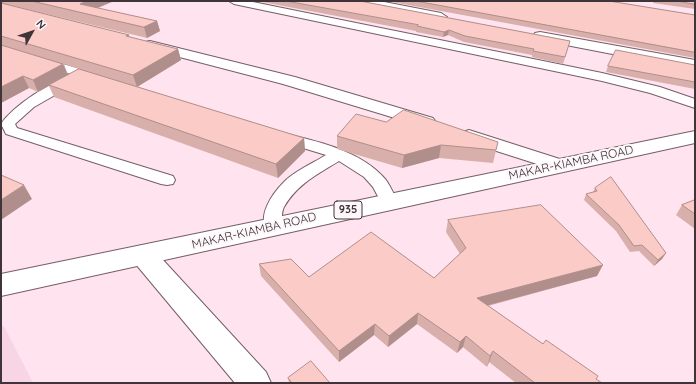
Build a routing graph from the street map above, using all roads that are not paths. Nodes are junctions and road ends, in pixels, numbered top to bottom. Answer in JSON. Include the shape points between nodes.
{"nodes":[{"id":1,"x":234,"y":1,"type":"edge"},
{"id":2,"x":360,"y":1,"type":"edge"},
{"id":3,"x":454,"y":19,"type":"edge"},
{"id":4,"x":524,"y":32,"type":"edge"},
{"id":5,"x":132,"y":41,"type":"edge"},
{"id":6,"x":1,"y":49,"type":"edge"},
{"id":7,"x":695,"y":66,"type":"edge"},
{"id":8,"x":84,"y":74,"type":"junction"},
{"id":9,"x":106,"y":81,"type":"edge"},
{"id":10,"x":695,"y":104,"type":"edge"},
{"id":11,"x":270,"y":133,"type":"edge"},
{"id":12,"x":695,"y":137,"type":"edge"},
{"id":13,"x":337,"y":155,"type":"junction"},
{"id":14,"x":559,"y":165,"type":"junction"},
{"id":15,"x":167,"y":180,"type":"dead end"},
{"id":16,"x":389,"y":202,"type":"junction"},
{"id":17,"x":273,"y":226,"type":"junction"},
{"id":18,"x":143,"y":255,"type":"junction"},
{"id":19,"x":1,"y":285,"type":"edge"},
{"id":20,"x":255,"y":383,"type":"edge"}],
"edges":[{"from":1,"to":10,"type":"lane","via":[[602,77],[655,90]]},
{"from":2,"to":3,"type":"street"},
{"from":4,"to":7,"type":"street"},
{"from":5,"to":14,"type":"street","via":[[202,57],[365,103]]},
{"from":6,"to":8,"type":"lane"},
{"from":8,"to":9,"type":"lane"},
{"from":8,"to":15,"type":"lane","via":[[14,114],[8,124],[12,131]]},
{"from":11,"to":13,"type":"lane"},
{"from":12,"to":14,"type":"street","name":"MAKAR-KIAMBA ROAD","number":"935"},
{"from":13,"to":16,"type":"lane","via":[[367,171],[379,183]]},
{"from":13,"to":17,"type":"lane","via":[[290,185],[274,208]]},
{"from":14,"to":16,"type":"street","name":"MAKAR-KIAMBA ROAD","number":"935"},
{"from":16,"to":17,"type":"street","name":"MAKAR-KIAMBA ROAD","number":"935"},
{"from":17,"to":18,"type":"street","name":"MAKAR-KIAMBA ROAD","number":"935"},
{"from":18,"to":19,"type":"street","name":"MAKAR-KIAMBA ROAD","number":"935"},
{"from":18,"to":20,"type":"street"}]}
